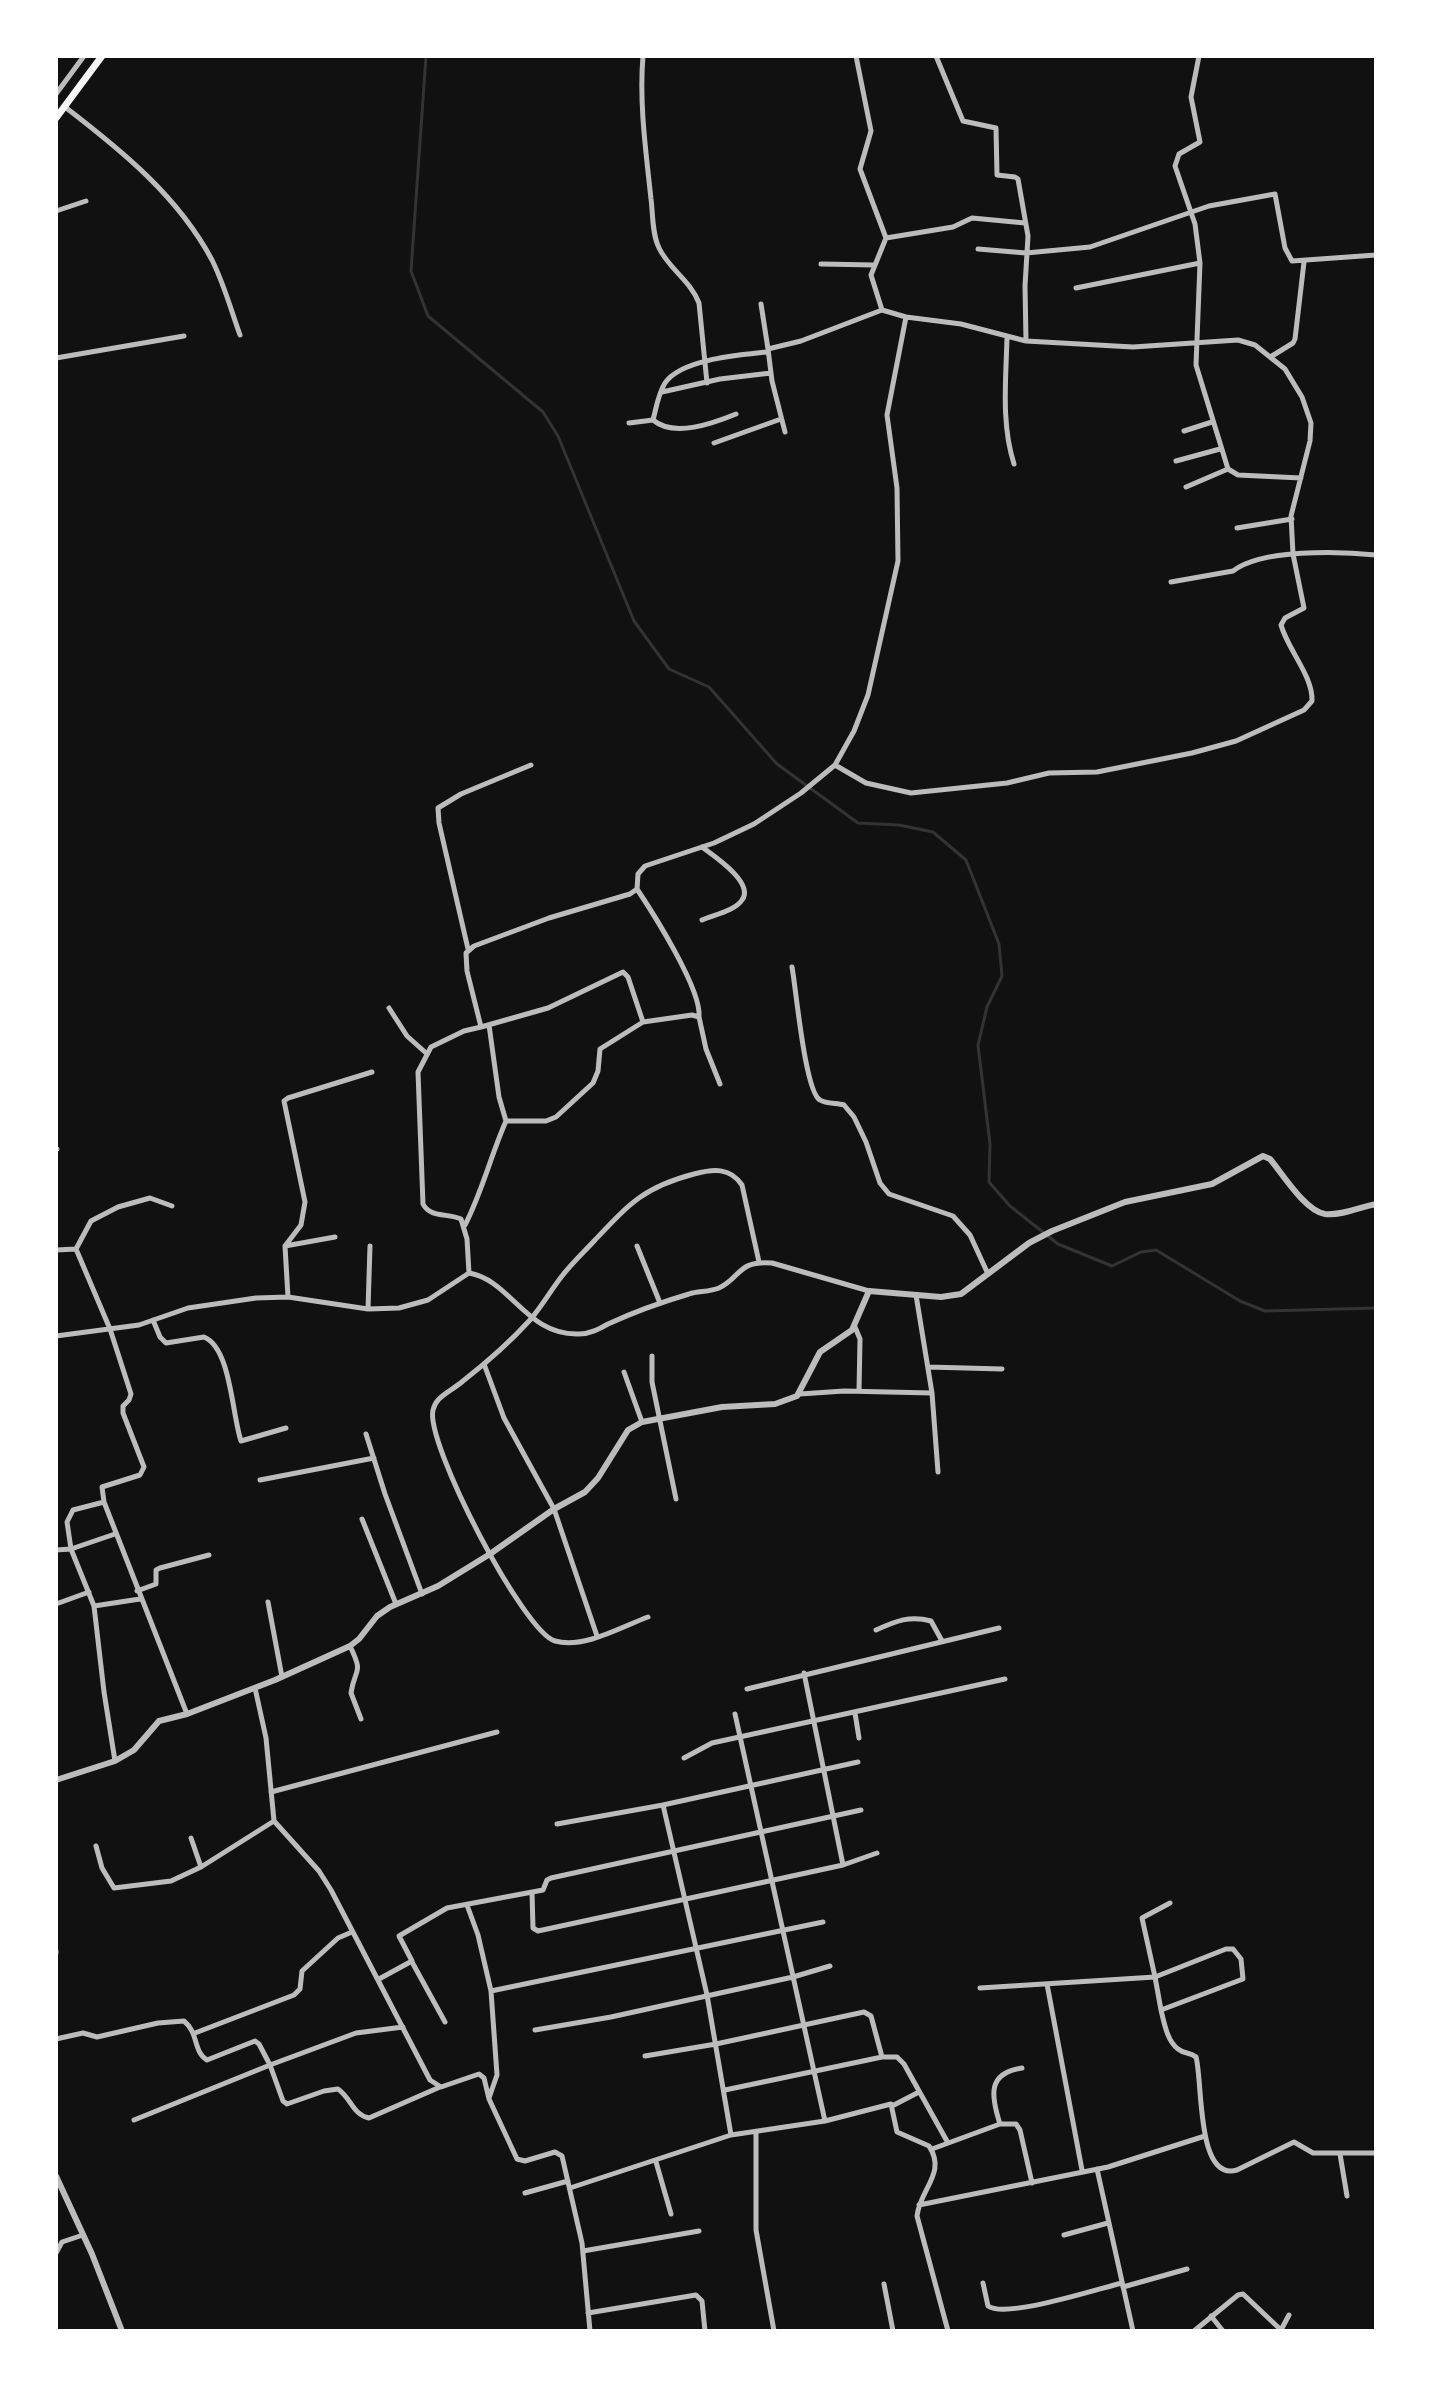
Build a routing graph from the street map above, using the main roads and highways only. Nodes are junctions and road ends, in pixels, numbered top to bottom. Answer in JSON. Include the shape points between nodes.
{"nodes":[{"id":1,"x":102,"y":56,"type":"edge"},
{"id":2,"x":56,"y":118,"type":"edge"}],
"edges":[{"from":1,"to":2,"type":"main road"}]}
